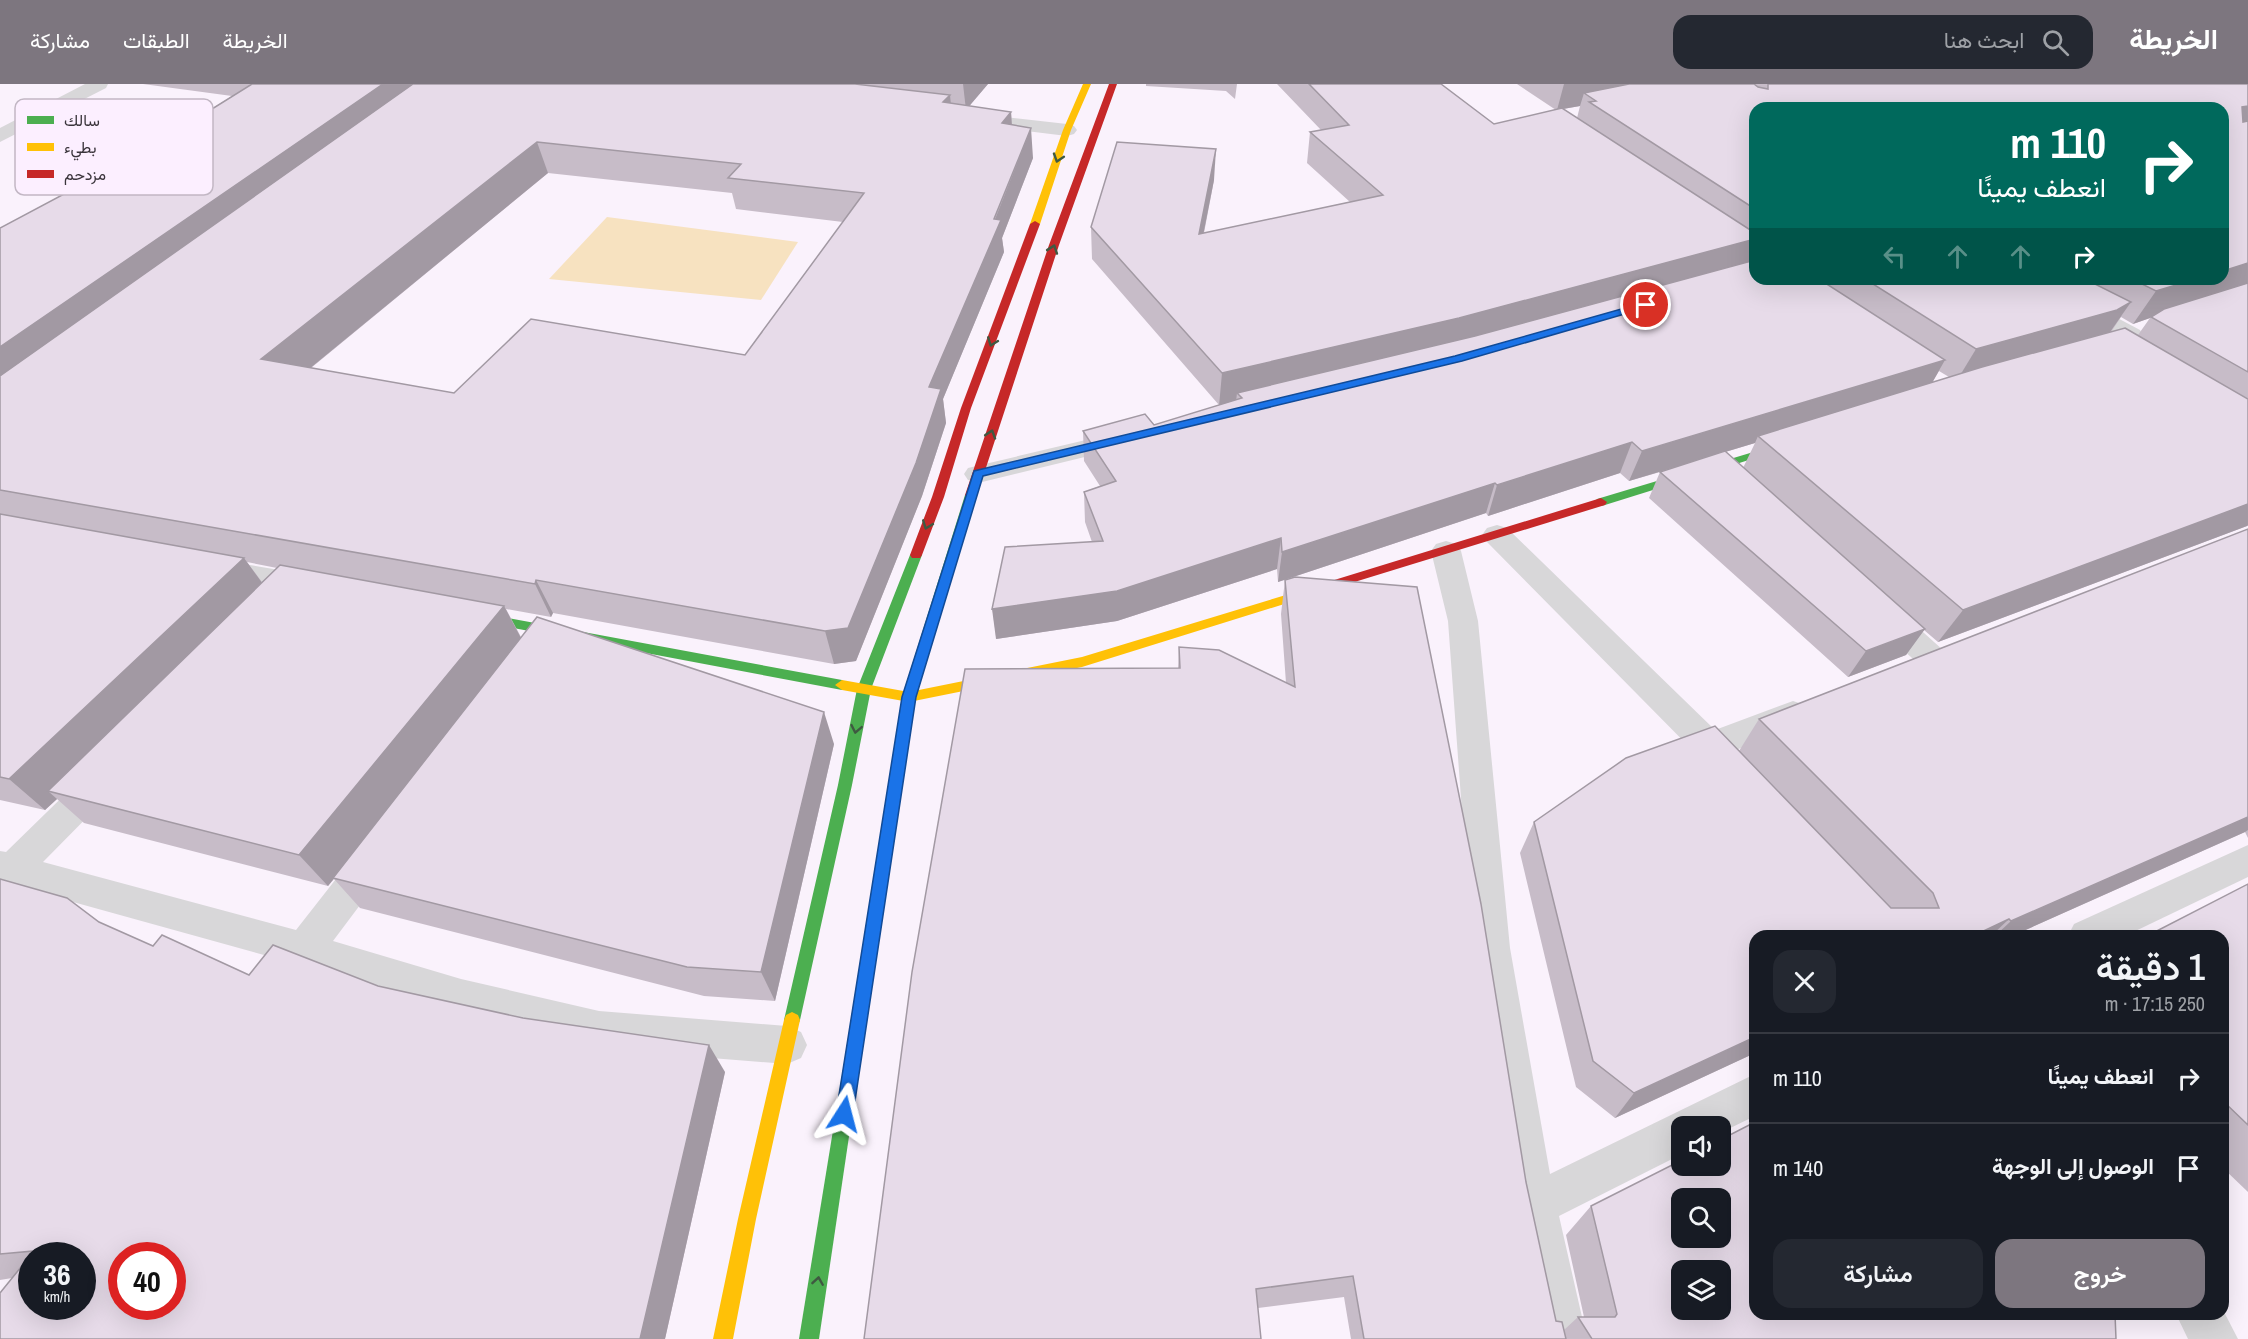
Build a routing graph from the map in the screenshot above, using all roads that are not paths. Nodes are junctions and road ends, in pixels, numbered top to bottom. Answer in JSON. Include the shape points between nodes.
{"nodes":[{"id":1,"x":99,"y":84,"type":"edge"},
{"id":2,"x":1087,"y":84,"type":"edge"},
{"id":3,"x":1113,"y":84,"type":"edge"},
{"id":4,"x":70,"y":99,"type":"edge"},
{"id":5,"x":954,"y":118,"type":"edge"},
{"id":6,"x":15,"y":128,"type":"edge"},
{"id":7,"x":1067,"y":130,"type":"junction"},
{"id":8,"x":0,"y":136,"type":"edge"},
{"id":9,"x":2039,"y":285,"type":"edge"},
{"id":10,"x":2105,"y":349,"type":"edge"},
{"id":11,"x":1146,"y":434,"type":"edge"},
{"id":12,"x":1808,"y":439,"type":"edge"},
{"id":13,"x":1720,"y":467,"type":"junction"},
{"id":14,"x":978,"y":474,"type":"junction"},
{"id":15,"x":1747,"y":491,"type":"edge"},
{"id":16,"x":1497,"y":535,"type":"junction"},
{"id":17,"x":1446,"y":551,"type":"junction"},
{"id":18,"x":183,"y":563,"type":"edge"},
{"id":19,"x":1862,"y":595,"type":"edge"},
{"id":20,"x":457,"y":614,"type":"edge"},
{"id":21,"x":265,"y":617,"type":"edge"},
{"id":22,"x":549,"y":631,"type":"junction"},
{"id":23,"x":527,"y":659,"type":"edge"},
{"id":24,"x":1898,"y":672,"type":"edge"},
{"id":25,"x":864,"y":689,"type":"junction"},
{"id":26,"x":909,"y":697,"type":"junction"},
{"id":27,"x":1821,"y":703,"type":"edge"},
{"id":28,"x":1710,"y":746,"type":"junction"},
{"id":29,"x":127,"y":756,"type":"edge"},
{"id":30,"x":1750,"y":786,"type":"edge"},
{"id":31,"x":390,"y":837,"type":"edge"},
{"id":32,"x":2248,"y":860,"type":"edge"},
{"id":33,"x":4,"y":873,"type":"edge"},
{"id":34,"x":2100,"y":930,"type":"edge"},
{"id":35,"x":304,"y":950,"type":"junction"},
{"id":36,"x":787,"y":1045,"type":"junction"},
{"id":37,"x":1749,"y":1097,"type":"edge"},
{"id":38,"x":1710,"y":1116,"type":"edge"},
{"id":39,"x":1671,"y":1136,"type":"edge"},
{"id":40,"x":1534,"y":1205,"type":"junction"},
{"id":41,"x":2203,"y":1320,"type":"edge"},
{"id":42,"x":723,"y":1339,"type":"edge"},
{"id":43,"x":809,"y":1339,"type":"edge"},
{"id":44,"x":1563,"y":1339,"type":"edge"},
{"id":45,"x":2214,"y":1339,"type":"edge"}],
"edges":[{"from":1,"to":4,"type":"street"},
{"from":2,"to":7,"type":"street"},
{"from":14,"to":3,"type":"street","one_way":true,"via":[[1054,245]]},
{"from":5,"to":7,"type":"street"},
{"from":6,"to":8,"type":"street"},
{"from":7,"to":25,"type":"street","one_way":true,"via":[[1019,271],[966,408],[938,497]]},
{"from":9,"to":10,"type":"street","via":[[2142,332]]},
{"from":11,"to":14,"type":"street"},
{"from":12,"to":13,"type":"street"},
{"from":13,"to":15,"type":"street"},
{"from":13,"to":16,"type":"street"},
{"from":14,"to":26,"type":"street"},
{"from":16,"to":17,"type":"street"},
{"from":16,"to":28,"type":"street"},
{"from":17,"to":26,"type":"street","via":[[1082,662]]},
{"from":17,"to":40,"type":"street","via":[[1463,621],[1491,948]]},
{"from":18,"to":21,"type":"street","via":[[303,585]]},
{"from":19,"to":24,"type":"street","via":[[1944,655]]},
{"from":20,"to":22,"type":"street"},
{"from":22,"to":23,"type":"street"},
{"from":22,"to":25,"type":"street"},
{"from":25,"to":26,"type":"street"},
{"from":25,"to":36,"type":"street","one_way":true},
{"from":43,"to":26,"type":"street","one_way":true},
{"from":27,"to":28,"type":"street"},
{"from":28,"to":30,"type":"street"},
{"from":29,"to":33,"type":"street"},
{"from":31,"to":35,"type":"street"},
{"from":32,"to":34,"type":"street"},
{"from":33,"to":35,"type":"street"},
{"from":35,"to":36,"type":"street","via":[[461,997],[599,1030]]},
{"from":36,"to":42,"type":"street"},
{"from":37,"to":38,"type":"street"},
{"from":39,"to":40,"type":"street"},
{"from":40,"to":44,"type":"street"},
{"from":41,"to":45,"type":"street"}]}
